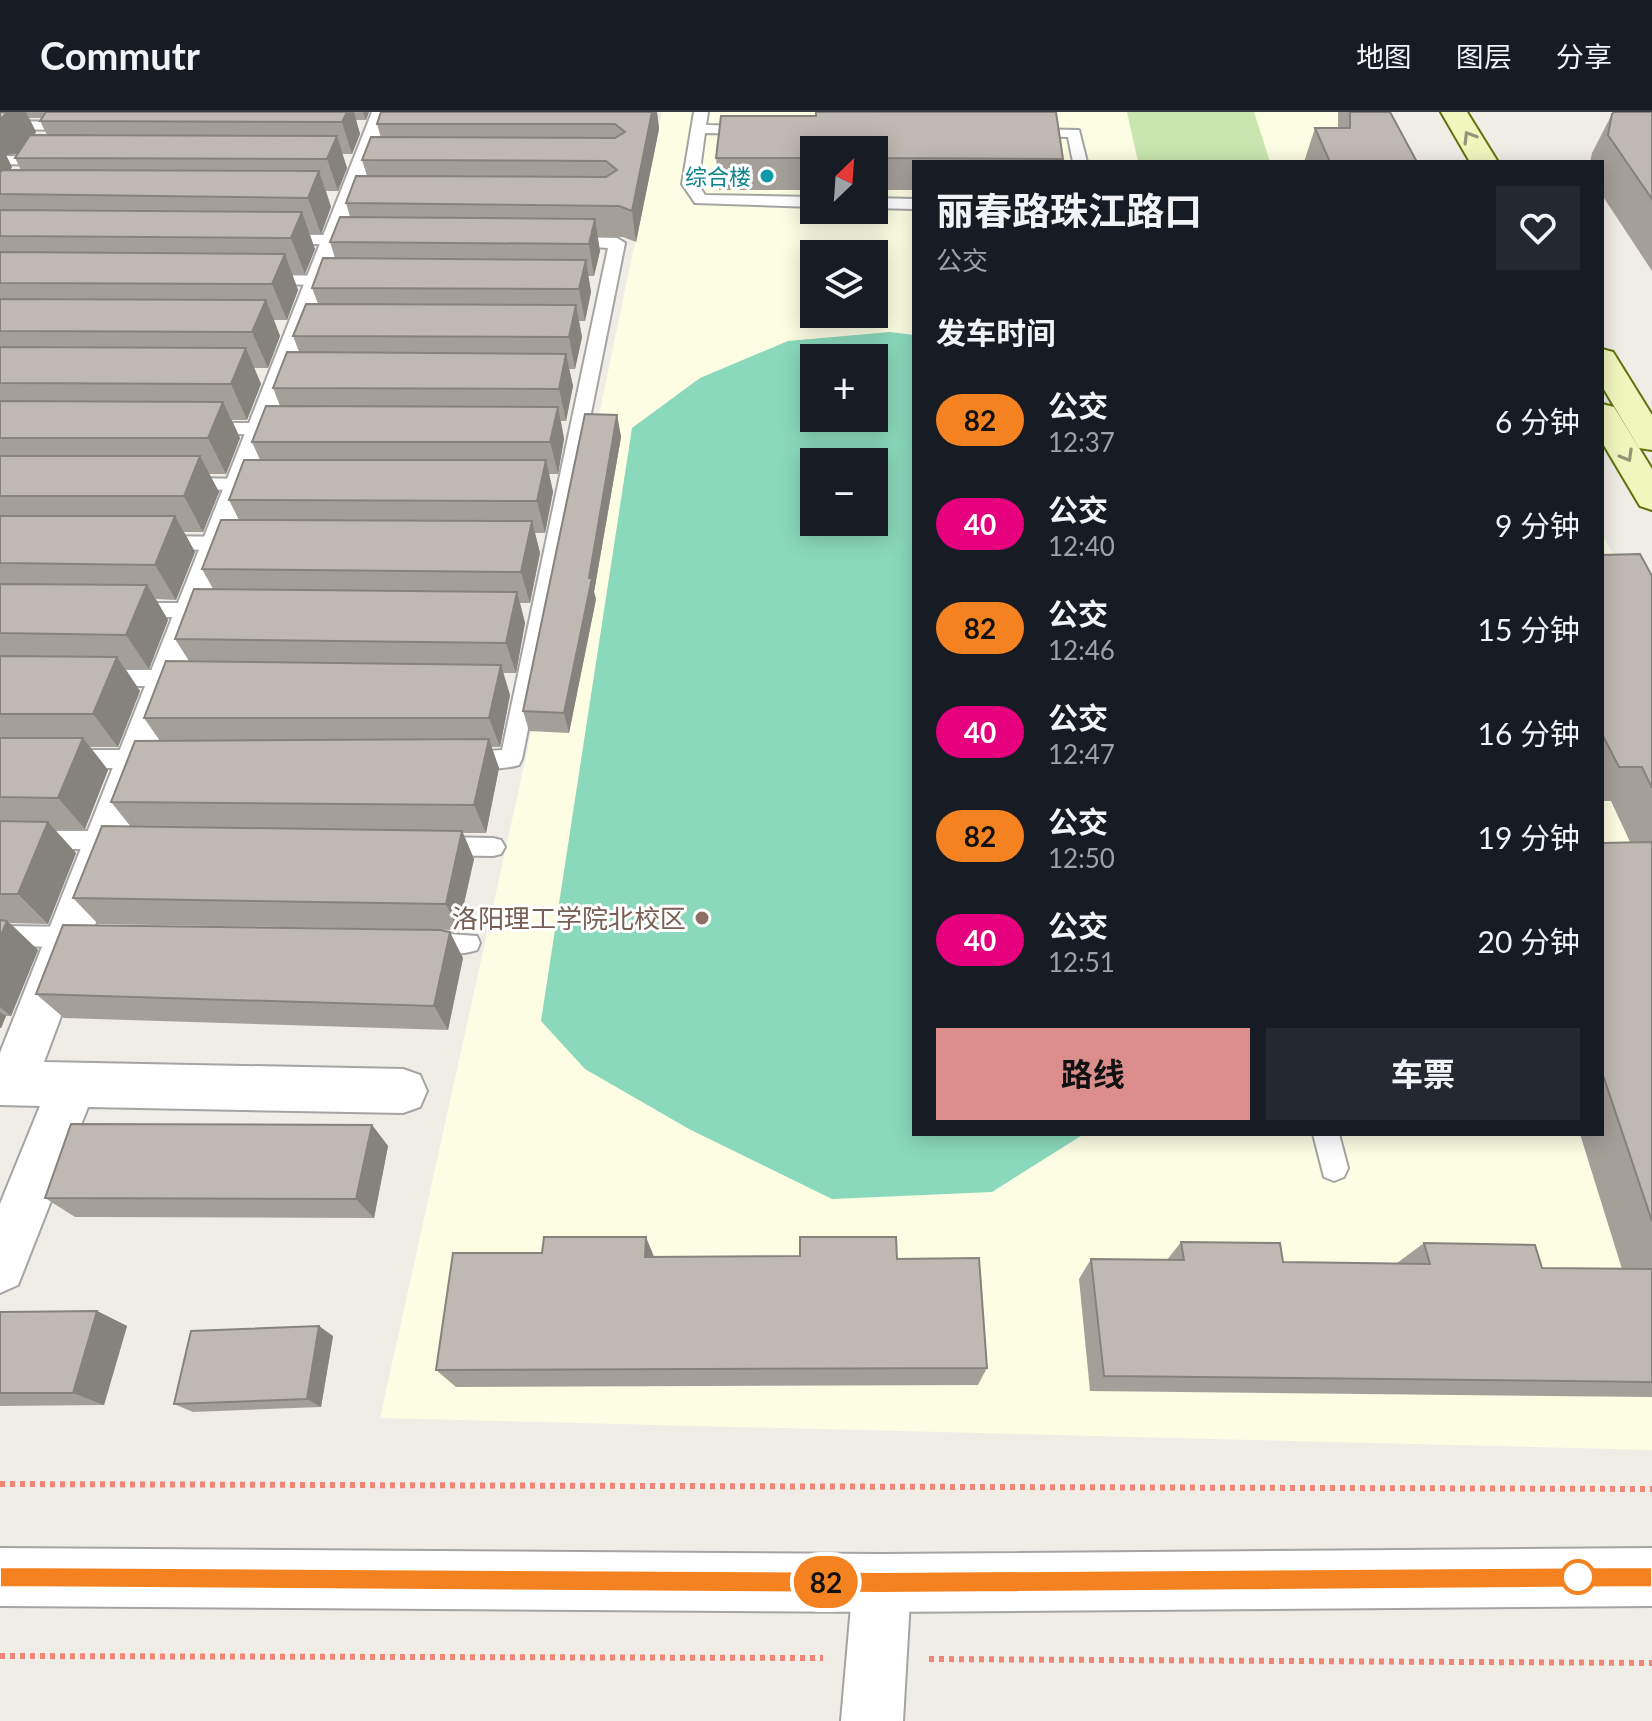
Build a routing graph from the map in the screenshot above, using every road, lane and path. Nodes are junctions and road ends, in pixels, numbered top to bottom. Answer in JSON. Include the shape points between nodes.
{"nodes":[{"id":1,"x":701,"y":112,"type":"edge"},
{"id":2,"x":1454,"y":112,"type":"edge"},
{"id":3,"x":70,"y":121,"type":"edge"},
{"id":4,"x":0,"y":125,"type":"edge"},
{"id":5,"x":699,"y":129,"type":"junction"},
{"id":6,"x":761,"y":130,"type":"edge"},
{"id":7,"x":1012,"y":133,"type":"edge"},
{"id":8,"x":367,"y":159,"type":"edge"},
{"id":9,"x":0,"y":160,"type":"edge"},
{"id":10,"x":1080,"y":160,"type":"edge"},
{"id":11,"x":1483,"y":160,"type":"edge"},
{"id":12,"x":34,"y":161,"type":"junction"},
{"id":13,"x":65,"y":161,"type":"edge"},
{"id":14,"x":17,"y":186,"type":"edge"},
{"id":15,"x":800,"y":202,"type":"edge"},
{"id":16,"x":888,"y":203,"type":"edge"},
{"id":17,"x":912,"y":204,"type":"edge"},
{"id":18,"x":260,"y":240,"type":"edge"},
{"id":19,"x":352,"y":240,"type":"junction"},
{"id":20,"x":555,"y":242,"type":"edge"},
{"id":21,"x":244,"y":280,"type":"edge"},
{"id":22,"x":336,"y":281,"type":"junction"},
{"id":23,"x":1604,"y":362,"type":"edge"},
{"id":24,"x":1604,"y":417,"type":"edge"},
{"id":25,"x":186,"y":429,"type":"edge"},
{"id":26,"x":279,"y":429,"type":"junction"},
{"id":27,"x":1651,"y":439,"type":"edge"},
{"id":28,"x":166,"y":484,"type":"edge"},
{"id":29,"x":258,"y":485,"type":"junction"},
{"id":30,"x":1652,"y":498,"type":"edge"},
{"id":31,"x":141,"y":543,"type":"edge"},
{"id":32,"x":234,"y":544,"type":"junction"},
{"id":33,"x":104,"y":609,"type":"edge"},
{"id":34,"x":209,"y":610,"type":"junction"},
{"id":35,"x":76,"y":678,"type":"edge"},
{"id":36,"x":183,"y":678,"type":"junction"},
{"id":37,"x":45,"y":759,"type":"edge"},
{"id":38,"x":152,"y":759,"type":"junction"},
{"id":39,"x":449,"y":759,"type":"edge"},
{"id":40,"x":0,"y":840,"type":"edge"},
{"id":41,"x":121,"y":840,"type":"junction"},
{"id":42,"x":415,"y":845,"type":"edge"},
{"id":43,"x":493,"y":847,"type":"dead end"},
{"id":44,"x":0,"y":936,"type":"edge"},
{"id":45,"x":84,"y":937,"type":"junction"},
{"id":46,"x":404,"y":942,"type":"edge"},
{"id":47,"x":468,"y":943,"type":"dead end"},
{"id":48,"x":6,"y":1083,"type":"edge"},
{"id":49,"x":73,"y":1084,"type":"junction"},
{"id":50,"x":403,"y":1091,"type":"dead end"},
{"id":51,"x":1326,"y":1136,"type":"edge"},
{"id":52,"x":1334,"y":1168,"type":"dead end"},
{"id":53,"x":0,"y":1267,"type":"edge"},
{"id":54,"x":0,"y":1484,"type":"edge"},
{"id":55,"x":1652,"y":1489,"type":"edge"},
{"id":56,"x":0,"y":1577,"type":"edge"},
{"id":57,"x":1652,"y":1577,"type":"edge"},
{"id":58,"x":882,"y":1583,"type":"junction"},
{"id":59,"x":872,"y":1721,"type":"edge"}],
"edges":[{"from":1,"to":5,"type":"lane"},
{"from":11,"to":2,"type":"main road","one_way":true},
{"from":3,"to":4,"type":"lane"},
{"from":3,"to":12,"type":"street"},
{"from":5,"to":6,"type":"lane"},
{"from":5,"to":15,"type":"lane","via":[[690,184],[700,200]]},
{"from":7,"to":10,"type":"lane","via":[[1074,133]]},
{"from":8,"to":19,"type":"street"},
{"from":9,"to":12,"type":"lane"},
{"from":12,"to":13,"type":"lane"},
{"from":12,"to":14,"type":"street"},
{"from":16,"to":17,"type":"lane"},
{"from":18,"to":19,"type":"lane"},
{"from":19,"to":22,"type":"street"},
{"from":20,"to":39,"type":"lane","via":[[617,243],[601,284],[560,483],[519,684],[511,759]]},
{"from":21,"to":22,"type":"lane"},
{"from":22,"to":26,"type":"street","via":[[302,327],[284,376]]},
{"from":23,"to":27,"type":"main road"},
{"from":24,"to":30,"type":"main road","one_way":true},
{"from":25,"to":26,"type":"lane"},
{"from":26,"to":29,"type":"street"},
{"from":28,"to":29,"type":"lane"},
{"from":29,"to":32,"type":"street"},
{"from":31,"to":32,"type":"lane"},
{"from":32,"to":34,"type":"street"},
{"from":33,"to":34,"type":"lane"},
{"from":34,"to":36,"type":"street"},
{"from":35,"to":36,"type":"lane"},
{"from":36,"to":38,"type":"street"},
{"from":37,"to":38,"type":"lane"},
{"from":38,"to":41,"type":"street"},
{"from":40,"to":41,"type":"lane"},
{"from":41,"to":45,"type":"street"},
{"from":42,"to":43,"type":"lane"},
{"from":44,"to":45,"type":"lane"},
{"from":45,"to":48,"type":"street"},
{"from":46,"to":47,"type":"lane"},
{"from":48,"to":49,"type":"street"},
{"from":49,"to":50,"type":"street"},
{"from":49,"to":53,"type":"street"},
{"from":51,"to":52,"type":"lane"},
{"from":54,"to":55,"type":"path"},
{"from":56,"to":58,"type":"street"},
{"from":57,"to":58,"type":"street"},
{"from":58,"to":59,"type":"street"}]}
